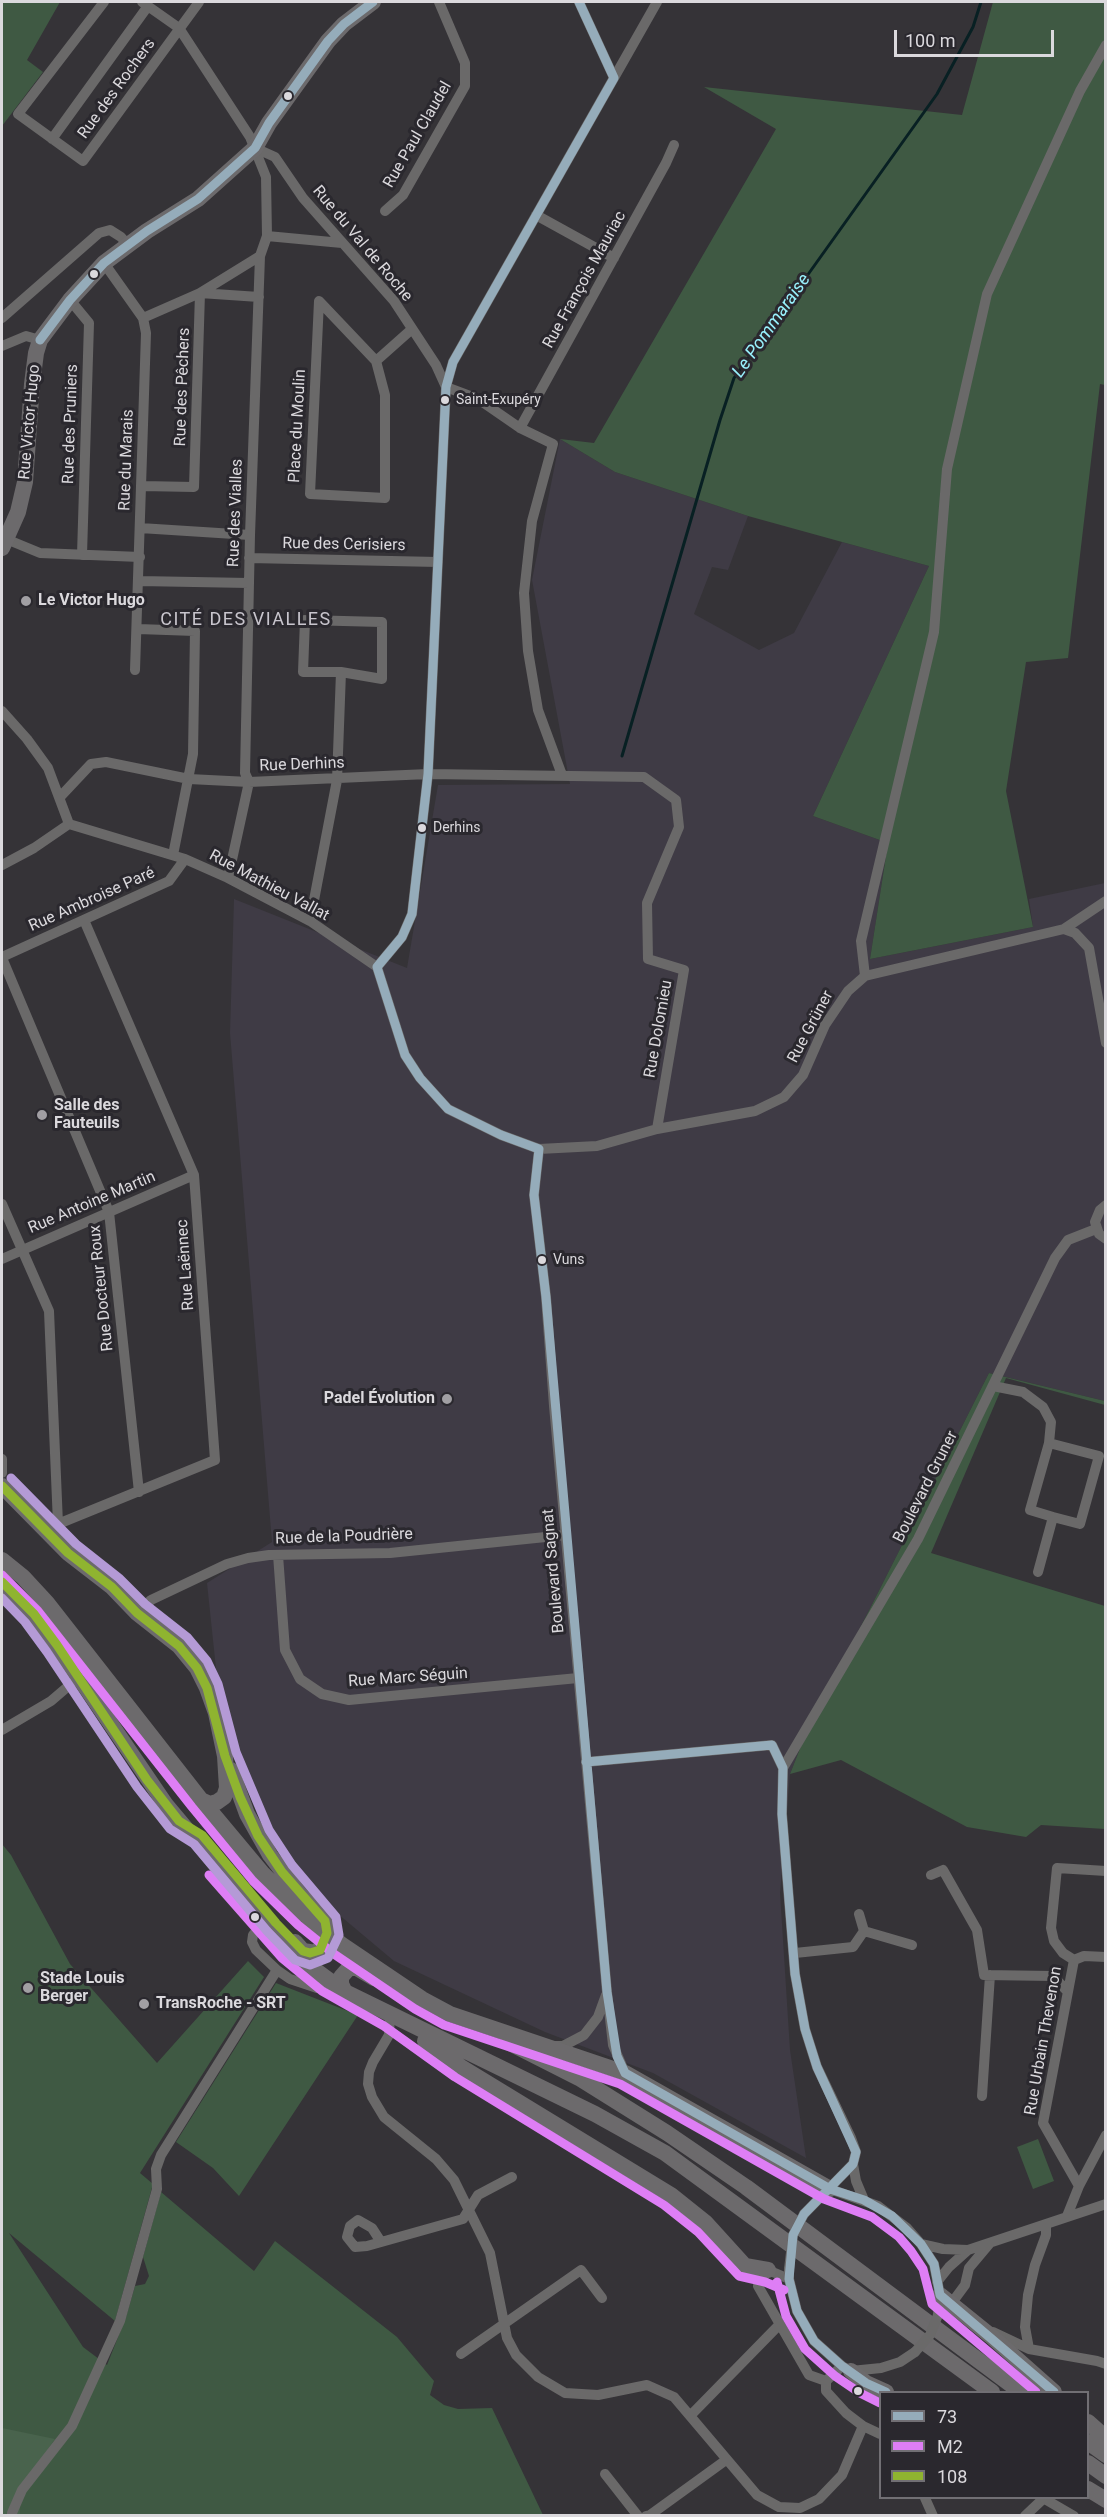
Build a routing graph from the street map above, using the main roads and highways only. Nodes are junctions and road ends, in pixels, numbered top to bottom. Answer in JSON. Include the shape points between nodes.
{"nodes":[{"id":1,"x":368,"y":3,"type":"edge"},
{"id":2,"x":4,"y":543,"type":"edge"},
{"id":3,"x":2,"y":1486,"type":"edge"},
{"id":4,"x":2,"y":1560,"type":"edge"},
{"id":5,"x":2,"y":1582,"type":"edge"},
{"id":6,"x":225,"y":1756,"type":"junction"},
{"id":7,"x":201,"y":1800,"type":"junction"},
{"id":8,"x":179,"y":1821,"type":"junction"},
{"id":9,"x":326,"y":1927,"type":"junction"},
{"id":10,"x":345,"y":1992,"type":"junction"},
{"id":11,"x":454,"y":2014,"type":"junction"},
{"id":12,"x":390,"y":2016,"type":"junction"},
{"id":13,"x":830,"y":2189,"type":"road end"},
{"id":14,"x":768,"y":2270,"type":"road end"},
{"id":15,"x":942,"y":2299,"type":"road end"},
{"id":16,"x":847,"y":2369,"type":"road end"},
{"id":17,"x":884,"y":2391,"type":"edge"},
{"id":18,"x":991,"y":2391,"type":"edge"},
{"id":19,"x":1020,"y":2391,"type":"edge"},
{"id":20,"x":1053,"y":2391,"type":"edge"},
{"id":21,"x":1089,"y":2423,"type":"edge"},
{"id":22,"x":1106,"y":2438,"type":"edge"},
{"id":23,"x":1089,"y":2443,"type":"edge"},
{"id":24,"x":1106,"y":2455,"type":"edge"},
{"id":25,"x":1089,"y":2464,"type":"edge"},
{"id":26,"x":1106,"y":2476,"type":"edge"},
{"id":27,"x":1089,"y":2490,"type":"edge"},
{"id":28,"x":1106,"y":2500,"type":"edge"}],
"edges":[{"from":1,"to":2,"type":"main road","name":"Rue Victor Hugo","via":[[328,41],[255,148],[198,199],[104,263],[40,339],[32,384],[25,482],[18,512]]},
{"from":3,"to":6,"type":"main road","via":[[53,1529],[137,1613],[179,1646],[207,1688]]},
{"from":4,"to":7,"type":"main road","via":[[47,1603]]},
{"from":5,"to":8,"type":"main road","via":[[34,1614]]},
{"from":6,"to":7,"type":"main road","via":[[224,1797],[210,1804]]},
{"from":6,"to":9,"type":"main road","via":[[258,1836]]},
{"from":7,"to":9,"type":"main road","via":[[262,1873]]},
{"from":8,"to":9,"type":"main road","via":[[202,1835],[303,1951],[316,1953],[323,1945]]},
{"from":8,"to":10,"type":"main road","via":[[290,1949]]},
{"from":9,"to":11,"type":"main road","via":[[422,1999]]},
{"from":10,"to":11,"type":"main road","via":[[341,1977],[349,1968],[357,1968],[419,2005]]},
{"from":10,"to":12,"type":"main road"},
{"from":11,"to":13,"type":"main road","via":[[625,2073]]},
{"from":11,"to":19,"type":"main road","via":[[579,2078],[667,2133],[746,2187]]},
{"from":12,"to":14,"type":"main road","via":[[461,2067],[670,2195],[706,2223],[746,2266]]},
{"from":12,"to":18,"type":"main road","via":[[595,2114],[665,2153]]},
{"from":15,"to":20,"type":"main road"},
{"from":16,"to":17,"type":"main road"},
{"from":21,"to":22,"type":"main road"},
{"from":23,"to":24,"type":"main road"},
{"from":25,"to":26,"type":"main road"},
{"from":27,"to":28,"type":"main road"}]}
